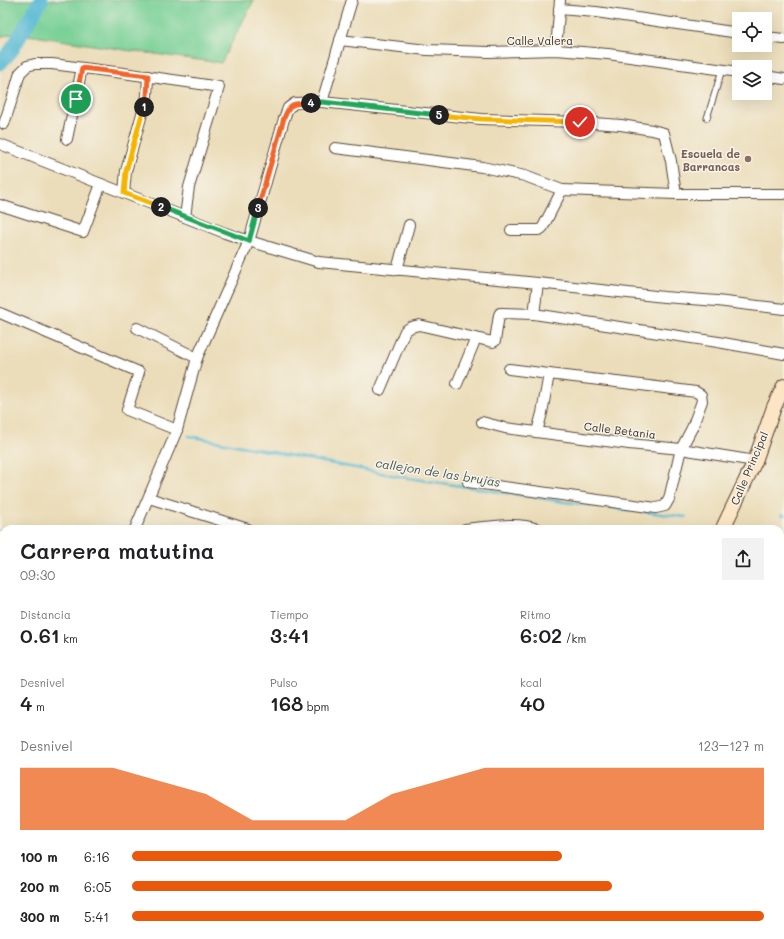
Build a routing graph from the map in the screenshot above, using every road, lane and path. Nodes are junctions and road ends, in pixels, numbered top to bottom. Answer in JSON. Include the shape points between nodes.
{"nodes":[{"id":1,"x":352,"y":0,"type":"edge"},
{"id":2,"x":560,"y":4,"type":"edge"},
{"id":3,"x":732,"y":32,"type":"edge"},
{"id":4,"x":772,"y":38,"type":"edge"},
{"id":5,"x":784,"y":39,"type":"edge"},
{"id":6,"x":340,"y":40,"type":"junction"},
{"id":7,"x":556,"y":50,"type":"junction"},
{"id":8,"x":82,"y":68,"type":"junction"},
{"id":9,"x":722,"y":70,"type":"junction"},
{"id":10,"x":732,"y":71,"type":"edge"},
{"id":11,"x":148,"y":76,"type":"junction"},
{"id":12,"x":772,"y":77,"type":"edge"},
{"id":13,"x":784,"y":79,"type":"edge"},
{"id":14,"x":322,"y":102,"type":"junction"},
{"id":15,"x":707,"y":118,"type":"dead end"},
{"id":16,"x":4,"y":124,"type":"dead end"},
{"id":17,"x":67,"y":139,"type":"dead end"},
{"id":18,"x":0,"y":144,"type":"edge"},
{"id":19,"x":335,"y":148,"type":"dead end"},
{"id":20,"x":101,"y":184,"type":"junction"},
{"id":21,"x":562,"y":190,"type":"junction"},
{"id":22,"x":124,"y":193,"type":"junction"},
{"id":23,"x":676,"y":194,"type":"junction"},
{"id":24,"x":784,"y":194,"type":"edge"},
{"id":25,"x":0,"y":205,"type":"edge"},
{"id":26,"x":185,"y":217,"type":"junction"},
{"id":27,"x":409,"y":226,"type":"dead end"},
{"id":28,"x":511,"y":230,"type":"dead end"},
{"id":29,"x":249,"y":241,"type":"junction"},
{"id":30,"x":396,"y":270,"type":"junction"},
{"id":31,"x":538,"y":283,"type":"junction"},
{"id":32,"x":784,"y":309,"type":"edge"},
{"id":33,"x":0,"y":313,"type":"edge"},
{"id":34,"x":534,"y":314,"type":"junction"},
{"id":35,"x":137,"y":328,"type":"dead end"},
{"id":36,"x":476,"y":338,"type":"junction"},
{"id":37,"x":784,"y":354,"type":"edge"},
{"id":38,"x":197,"y":358,"type":"junction"},
{"id":39,"x":509,"y":369,"type":"dead end"},
{"id":40,"x":550,"y":374,"type":"junction"},
{"id":41,"x":457,"y":384,"type":"dead end"},
{"id":42,"x":784,"y":386,"type":"edge"},
{"id":43,"x":380,"y":390,"type":"dead end"},
{"id":44,"x":482,"y":422,"type":"dead end"},
{"id":45,"x":177,"y":430,"type":"junction"},
{"id":46,"x":536,"y":432,"type":"junction"},
{"id":47,"x":681,"y":449,"type":"junction"},
{"id":48,"x":755,"y":461,"type":"junction"},
{"id":49,"x":468,"y":482,"type":"dead end"},
{"id":50,"x":149,"y":498,"type":"junction"},
{"id":51,"x":137,"y":525,"type":"edge"},
{"id":52,"x":235,"y":525,"type":"edge"},
{"id":53,"x":501,"y":525,"type":"edge"},
{"id":54,"x":518,"y":525,"type":"edge"},
{"id":55,"x":727,"y":525,"type":"edge"}],
"edges":[{"from":1,"to":6,"type":"street"},
{"from":2,"to":3,"type":"street","via":[[596,12]]},
{"from":2,"to":7,"type":"street"},
{"from":4,"to":5,"type":"street"},
{"from":6,"to":7,"type":"street","name":"Calle Valera","via":[[427,50]]},
{"from":6,"to":14,"type":"street"},
{"from":7,"to":9,"type":"street","name":"Calle Valera","via":[[608,54]]},
{"from":8,"to":11,"type":"street"},
{"from":8,"to":16,"type":"street","via":[[52,64],[27,66],[20,73]]},
{"from":8,"to":17,"type":"street"},
{"from":9,"to":10,"type":"street","name":"Calle Valera"},
{"from":9,"to":15,"type":"lane"},
{"from":11,"to":22,"type":"street","via":[[147,96],[126,171]]},
{"from":11,"to":26,"type":"street","via":[[219,87],[189,187]]},
{"from":12,"to":13,"type":"street"},
{"from":14,"to":23,"type":"street","via":[[481,119],[621,125],[664,133]]},
{"from":14,"to":29,"type":"street","via":[[295,103],[288,108]]},
{"from":18,"to":20,"type":"street"},
{"from":19,"to":21,"type":"street","via":[[482,167],[526,176]]},
{"from":20,"to":22,"type":"street"},
{"from":20,"to":25,"type":"street","via":[[83,232]]},
{"from":21,"to":23,"type":"street"},
{"from":21,"to":28,"type":"street","via":[[544,227],[538,230]]},
{"from":22,"to":26,"type":"street"},
{"from":23,"to":24,"type":"street"},
{"from":26,"to":29,"type":"street"},
{"from":27,"to":30,"type":"street"},
{"from":29,"to":30,"type":"street","via":[[319,262]]},
{"from":29,"to":38,"type":"street"},
{"from":30,"to":31,"type":"street"},
{"from":31,"to":32,"type":"street"},
{"from":31,"to":34,"type":"street"},
{"from":33,"to":45,"type":"street","via":[[139,372],[127,410]]},
{"from":34,"to":36,"type":"street","via":[[500,313],[494,342]]},
{"from":34,"to":37,"type":"street"},
{"from":35,"to":38,"type":"street"},
{"from":36,"to":41,"type":"street"},
{"from":36,"to":43,"type":"street","via":[[419,326],[411,328],[405,332]]},
{"from":38,"to":45,"type":"street"},
{"from":39,"to":40,"type":"street"},
{"from":40,"to":46,"type":"street"},
{"from":40,"to":47,"type":"street","via":[[696,392],[702,401]]},
{"from":42,"to":48,"type":"street","name":"Calle Principal"},
{"from":44,"to":46,"type":"street","name":"Calle Betania"},
{"from":45,"to":50,"type":"street"},
{"from":46,"to":47,"type":"street","name":"Calle Betania"},
{"from":47,"to":48,"type":"street","name":"Calle Betania"},
{"from":47,"to":49,"type":"street","via":[[669,499],[665,506],[656,508]]},
{"from":48,"to":55,"type":"street","name":"Calle Principal"},
{"from":50,"to":51,"type":"street"},
{"from":50,"to":52,"type":"street"},
{"from":53,"to":54,"type":"street"}]}
